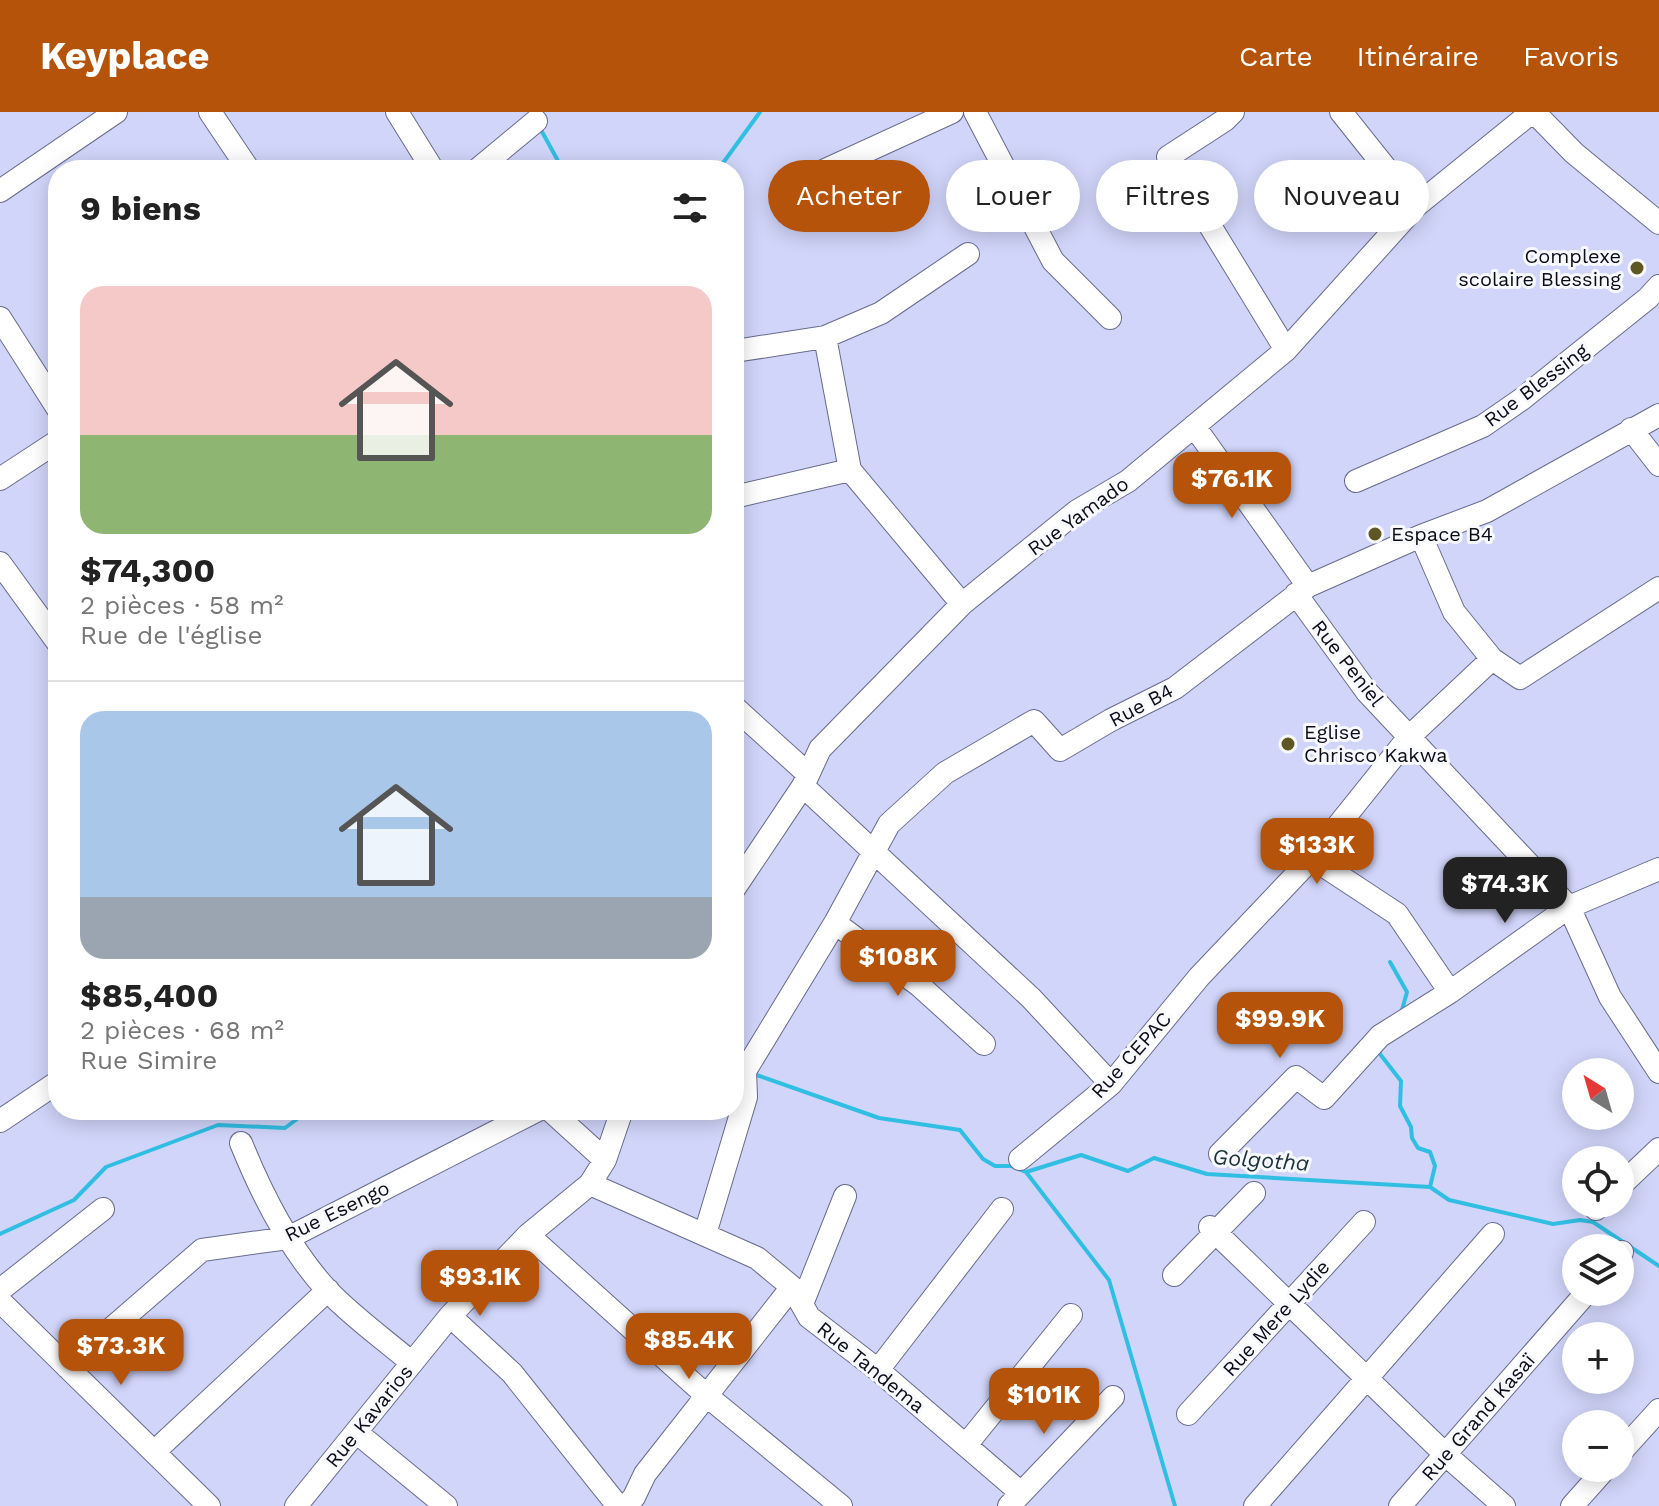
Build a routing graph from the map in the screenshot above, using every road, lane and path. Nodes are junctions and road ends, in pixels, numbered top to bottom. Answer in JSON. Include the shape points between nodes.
{"nodes":[{"id":1,"x":116,"y":112,"type":"edge"},
{"id":2,"x":210,"y":112,"type":"edge"},
{"id":3,"x":397,"y":112,"type":"edge"},
{"id":4,"x":952,"y":112,"type":"edge"},
{"id":5,"x":975,"y":112,"type":"edge"},
{"id":6,"x":1233,"y":112,"type":"edge"},
{"id":7,"x":1341,"y":112,"type":"edge"},
{"id":8,"x":1533,"y":112,"type":"edge"},
{"id":9,"x":536,"y":121,"type":"dead end"},
{"id":10,"x":60,"y":160,"type":"edge"},
{"id":11,"x":242,"y":160,"type":"edge"},
{"id":12,"x":427,"y":160,"type":"edge"},
{"id":13,"x":489,"y":160,"type":"edge"},
{"id":14,"x":847,"y":160,"type":"edge"},
{"id":15,"x":1379,"y":160,"type":"edge"},
{"id":16,"x":48,"y":167,"type":"edge"},
{"id":17,"x":0,"y":191,"type":"edge"},
{"id":18,"x":1429,"y":196,"type":"edge"},
{"id":19,"x":1659,"y":223,"type":"edge"},
{"id":20,"x":1393,"y":232,"type":"edge"},
{"id":21,"x":968,"y":254,"type":"dead end"},
{"id":22,"x":1659,"y":286,"type":"edge"},
{"id":23,"x":0,"y":318,"type":"edge"},
{"id":24,"x":1110,"y":318,"type":"dead end"},
{"id":25,"x":825,"y":337,"type":"junction"},
{"id":26,"x":744,"y":350,"type":"edge"},
{"id":27,"x":1286,"y":350,"type":"junction"},
{"id":28,"x":48,"y":393,"type":"edge"},
{"id":29,"x":1659,"y":415,"type":"edge"},
{"id":30,"x":1194,"y":426,"type":"junction"},
{"id":31,"x":1631,"y":429,"type":"junction"},
{"id":32,"x":48,"y":448,"type":"edge"},
{"id":33,"x":1659,"y":465,"type":"edge"},
{"id":34,"x":850,"y":470,"type":"junction"},
{"id":35,"x":0,"y":479,"type":"edge"},
{"id":36,"x":1356,"y":481,"type":"dead end"},
{"id":37,"x":744,"y":495,"type":"edge"},
{"id":38,"x":1421,"y":536,"type":"junction"},
{"id":39,"x":0,"y":563,"type":"edge"},
{"id":40,"x":1659,"y":588,"type":"edge"},
{"id":41,"x":1302,"y":590,"type":"junction"},
{"id":42,"x":962,"y":604,"type":"junction"},
{"id":43,"x":48,"y":629,"type":"edge"},
{"id":44,"x":1492,"y":659,"type":"junction"},
{"id":45,"x":744,"y":717,"type":"edge"},
{"id":46,"x":1409,"y":737,"type":"junction"},
{"id":47,"x":805,"y":780,"type":"junction"},
{"id":48,"x":874,"y":852,"type":"junction"},
{"id":49,"x":1312,"y":858,"type":"junction"},
{"id":50,"x":1659,"y":869,"type":"edge"},
{"id":51,"x":744,"y":874,"type":"edge"},
{"id":52,"x":1569,"y":907,"type":"junction"},
{"id":53,"x":835,"y":923,"type":"junction"},
{"id":54,"x":1450,"y":992,"type":"junction"},
{"id":55,"x":984,"y":1044,"type":"dead end"},
{"id":56,"x":1659,"y":1072,"type":"edge"},
{"id":57,"x":1111,"y":1084,"type":"junction"},
{"id":58,"x":48,"y":1089,"type":"edge"},
{"id":59,"x":744,"y":1104,"type":"edge"},
{"id":60,"x":518,"y":1120,"type":"edge"},
{"id":61,"x":561,"y":1120,"type":"edge"},
{"id":62,"x":619,"y":1120,"type":"edge"},
{"id":63,"x":739,"y":1120,"type":"edge"},
{"id":64,"x":0,"y":1121,"type":"edge"},
{"id":65,"x":241,"y":1143,"type":"dead end"},
{"id":66,"x":1659,"y":1149,"type":"edge"},
{"id":67,"x":1220,"y":1154,"type":"dead end"},
{"id":68,"x":1020,"y":1159,"type":"dead end"},
{"id":69,"x":605,"y":1160,"type":"junction"},
{"id":70,"x":1634,"y":1173,"type":"edge"},
{"id":71,"x":590,"y":1184,"type":"junction"},
{"id":72,"x":1254,"y":1193,"type":"dead end"},
{"id":73,"x":845,"y":1196,"type":"dead end"},
{"id":74,"x":103,"y":1209,"type":"dead end"},
{"id":75,"x":1002,"y":1209,"type":"dead end"},
{"id":76,"x":1364,"y":1222,"type":"dead end"},
{"id":77,"x":1213,"y":1230,"type":"junction"},
{"id":78,"x":705,"y":1234,"type":"junction"},
{"id":79,"x":1493,"y":1234,"type":"dead end"},
{"id":80,"x":528,"y":1235,"type":"junction"},
{"id":81,"x":288,"y":1238,"type":"junction"},
{"id":82,"x":1174,"y":1275,"type":"dead end"},
{"id":83,"x":0,"y":1290,"type":"edge"},
{"id":84,"x":328,"y":1290,"type":"junction"},
{"id":85,"x":797,"y":1296,"type":"junction"},
{"id":86,"x":0,"y":1301,"type":"edge"},
{"id":87,"x":1288,"y":1304,"type":"junction"},
{"id":88,"x":1575,"y":1306,"type":"edge"},
{"id":89,"x":1071,"y":1315,"type":"dead end"},
{"id":90,"x":450,"y":1316,"type":"junction"},
{"id":91,"x":412,"y":1363,"type":"junction"},
{"id":92,"x":67,"y":1367,"type":"junction"},
{"id":93,"x":878,"y":1370,"type":"junction"},
{"id":94,"x":1367,"y":1380,"type":"junction"},
{"id":95,"x":707,"y":1396,"type":"junction"},
{"id":96,"x":1113,"y":1397,"type":"dead end"},
{"id":97,"x":1659,"y":1410,"type":"edge"},
{"id":98,"x":1188,"y":1414,"type":"dead end"},
{"id":99,"x":356,"y":1432,"type":"junction"},
{"id":100,"x":1634,"y":1438,"type":"edge"},
{"id":101,"x":966,"y":1445,"type":"junction"},
{"id":102,"x":154,"y":1452,"type":"junction"},
{"id":103,"x":1446,"y":1455,"type":"junction"},
{"id":104,"x":1593,"y":1482,"type":"edge"},
{"id":105,"x":1015,"y":1500,"type":"edge"},
{"id":106,"x":631,"y":1504,"type":"edge"},
{"id":107,"x":209,"y":1506,"type":"edge"},
{"id":108,"x":296,"y":1506,"type":"edge"},
{"id":109,"x":446,"y":1506,"type":"edge"},
{"id":110,"x":841,"y":1506,"type":"edge"},
{"id":111,"x":1255,"y":1506,"type":"edge"},
{"id":112,"x":1400,"y":1506,"type":"edge"},
{"id":113,"x":1504,"y":1506,"type":"edge"},
{"id":114,"x":1572,"y":1506,"type":"edge"}],
"edges":[{"from":1,"to":10,"type":"street"},
{"from":2,"to":11,"type":"street"},
{"from":3,"to":12,"type":"street"},
{"from":4,"to":14,"type":"street"},
{"from":5,"to":24,"type":"street","via":[[1053,261]]},
{"from":6,"to":27,"type":"street","via":[[1168,157]]},
{"from":7,"to":15,"type":"street"},
{"from":8,"to":18,"type":"street","name":"Rue Yamado"},
{"from":8,"to":19,"type":"street"},
{"from":9,"to":13,"type":"street"},
{"from":16,"to":17,"type":"street"},
{"from":20,"to":27,"type":"street","name":"Rue Yamado"},
{"from":21,"to":25,"type":"street","via":[[881,313]]},
{"from":22,"to":36,"type":"street","name":"Rue Blessing","via":[[1483,426]]},
{"from":23,"to":28,"type":"street"},
{"from":25,"to":26,"type":"street"},
{"from":25,"to":34,"type":"street"},
{"from":27,"to":30,"type":"street","name":"Rue Yamado"},
{"from":29,"to":31,"type":"street","name":"Rue B4"},
{"from":30,"to":41,"type":"street","name":"Rue Peniel"},
{"from":30,"to":42,"type":"street","name":"Rue Yamado"},
{"from":31,"to":33,"type":"street"},
{"from":31,"to":38,"type":"street","name":"Rue B4","via":[[1487,511]]},
{"from":32,"to":35,"type":"street"},
{"from":34,"to":37,"type":"street"},
{"from":34,"to":42,"type":"street"},
{"from":38,"to":41,"type":"street","name":"Rue B4"},
{"from":38,"to":44,"type":"street","via":[[1454,612]]},
{"from":39,"to":43,"type":"street"},
{"from":40,"to":44,"type":"street","via":[[1520,678]]},
{"from":41,"to":46,"type":"street","name":"Rue Peniel","via":[[1367,692]]},
{"from":41,"to":48,"type":"street","name":"Rue B4","via":[[1175,688],[1060,750],[1034,721],[945,773],[889,824]]},
{"from":42,"to":47,"type":"street","name":"Rue Yamado","via":[[820,749]]},
{"from":44,"to":46,"type":"street","name":"Rue CEPAC"},
{"from":45,"to":47,"type":"street"},
{"from":46,"to":49,"type":"street","name":"Rue CEPAC"},
{"from":46,"to":52,"type":"street","name":"Rue Peniel"},
{"from":47,"to":48,"type":"street"},
{"from":47,"to":51,"type":"street","name":"Rue Yamado"},
{"from":48,"to":53,"type":"street","name":"Rue B4"},
{"from":48,"to":57,"type":"street","via":[[1031,998]]},
{"from":49,"to":54,"type":"street","via":[[1397,914]]},
{"from":49,"to":57,"type":"street","name":"Rue CEPAC","via":[[1199,977]]},
{"from":50,"to":52,"type":"street"},
{"from":52,"to":54,"type":"street"},
{"from":52,"to":56,"type":"street","name":"Rue Peniel","via":[[1610,997]]},
{"from":53,"to":55,"type":"street","via":[[920,986]]},
{"from":53,"to":59,"type":"street","name":"Rue B4","via":[[745,1071]]},
{"from":54,"to":67,"type":"street","via":[[1380,1036],[1324,1098],[1296,1077]]},
{"from":57,"to":68,"type":"street","name":"Rue CEPAC"},
{"from":58,"to":64,"type":"street"},
{"from":60,"to":81,"type":"street","name":"Rue Esengo"},
{"from":61,"to":69,"type":"street"},
{"from":62,"to":69,"type":"street","name":"Rue Kavarios"},
{"from":63,"to":78,"type":"street","name":"Rue B4"},
{"from":65,"to":81,"type":"street"},
{"from":66,"to":70,"type":"street"},
{"from":69,"to":71,"type":"street","name":"Rue Kavarios"},
{"from":71,"to":78,"type":"street","name":"Rue Tandema"},
{"from":71,"to":80,"type":"street","name":"Rue Kavarios"},
{"from":72,"to":77,"type":"street"},
{"from":73,"to":85,"type":"street"},
{"from":74,"to":83,"type":"street"},
{"from":75,"to":93,"type":"street"},
{"from":76,"to":87,"type":"street","name":"Rue Mere Lydie"},
{"from":77,"to":82,"type":"street"},
{"from":77,"to":87,"type":"street"},
{"from":78,"to":85,"type":"street","name":"Rue Tandema","via":[[757,1258]]},
{"from":79,"to":94,"type":"street"},
{"from":80,"to":90,"type":"street","name":"Rue Kavarios"},
{"from":80,"to":95,"type":"street"},
{"from":81,"to":84,"type":"street"},
{"from":81,"to":92,"type":"street","name":"Rue Esengo","via":[[202,1250]]},
{"from":84,"to":91,"type":"street"},
{"from":84,"to":102,"type":"street"},
{"from":85,"to":93,"type":"street","name":"Rue Tandema","via":[[809,1317]]},
{"from":85,"to":95,"type":"street"},
{"from":86,"to":92,"type":"street"},
{"from":87,"to":94,"type":"street"},
{"from":87,"to":98,"type":"street","name":"Rue Mere Lydie"},
{"from":88,"to":103,"type":"street","name":"Rue Grand Kasaï"},
{"from":89,"to":101,"type":"street"},
{"from":90,"to":91,"type":"street","name":"Rue Kavarios"},
{"from":90,"to":106,"type":"street","via":[[512,1373]]},
{"from":91,"to":99,"type":"street","name":"Rue Kavarios"},
{"from":92,"to":102,"type":"street"},
{"from":93,"to":101,"type":"street","name":"Rue Tandema"},
{"from":94,"to":103,"type":"street"},
{"from":94,"to":111,"type":"street"},
{"from":95,"to":106,"type":"street","via":[[645,1474]]},
{"from":95,"to":110,"type":"street"},
{"from":96,"to":105,"type":"street"},
{"from":97,"to":100,"type":"street"},
{"from":99,"to":108,"type":"street","name":"Rue Kavarios"},
{"from":99,"to":109,"type":"street"},
{"from":101,"to":105,"type":"street","name":"Rue Tandema"},
{"from":102,"to":107,"type":"street"},
{"from":103,"to":112,"type":"street","name":"Rue Grand Kasaï"},
{"from":103,"to":113,"type":"street"},
{"from":104,"to":114,"type":"street"}]}
